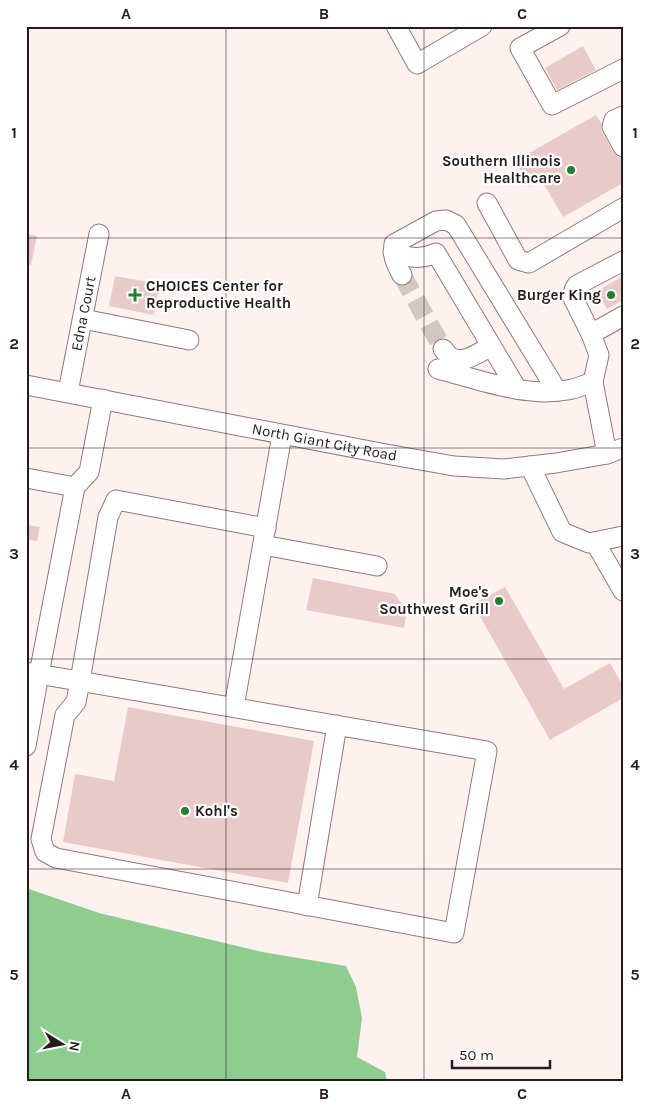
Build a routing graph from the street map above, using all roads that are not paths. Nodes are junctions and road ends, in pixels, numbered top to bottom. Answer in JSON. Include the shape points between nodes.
{"nodes":[{"id":1,"x":396,"y":26,"type":"edge"},
{"id":2,"x":482,"y":26,"type":"edge"},
{"id":3,"x":560,"y":26,"type":"edge"},
{"id":4,"x":623,"y":69,"type":"edge"},
{"id":5,"x":623,"y":116,"type":"edge"},
{"id":6,"x":623,"y":147,"type":"edge"},
{"id":7,"x":487,"y":203,"type":"dead end"},
{"id":8,"x":623,"y":208,"type":"edge"},
{"id":9,"x":99,"y":234,"type":"dead end"},
{"id":10,"x":393,"y":252,"type":"junction"},
{"id":11,"x":623,"y":261,"type":"edge"},
{"id":12,"x":402,"y":275,"type":"tunnel mouth"},
{"id":13,"x":623,"y":316,"type":"edge"},
{"id":14,"x":83,"y":319,"type":"junction"},
{"id":15,"x":591,"y":334,"type":"junction"},
{"id":16,"x":189,"y":340,"type":"dead end"},
{"id":17,"x":491,"y":346,"type":"junction"},
{"id":18,"x":443,"y":349,"type":"tunnel mouth"},
{"id":19,"x":438,"y":368,"type":"dead end"},
{"id":20,"x":593,"y":382,"type":"junction"},
{"id":21,"x":26,"y":385,"type":"edge"},
{"id":22,"x":517,"y":389,"type":"junction"},
{"id":23,"x":557,"y":391,"type":"junction"},
{"id":24,"x":68,"y":392,"type":"junction"},
{"id":25,"x":103,"y":399,"type":"junction"},
{"id":26,"x":282,"y":435,"type":"junction"},
{"id":27,"x":615,"y":451,"type":"edge"},
{"id":28,"x":530,"y":466,"type":"junction"},
{"id":29,"x":26,"y":478,"type":"edge"},
{"id":30,"x":75,"y":487,"type":"junction"},
{"id":31,"x":623,"y":536,"type":"edge"},
{"id":32,"x":264,"y":537,"type":"junction"},
{"id":33,"x":595,"y":542,"type":"junction"},
{"id":34,"x":377,"y":566,"type":"dead end"},
{"id":35,"x":623,"y":591,"type":"edge"},
{"id":36,"x":32,"y":673,"type":"edge"},
{"id":37,"x":80,"y":680,"type":"junction"},
{"id":38,"x":234,"y":707,"type":"junction"},
{"id":39,"x":337,"y":724,"type":"junction"},
{"id":40,"x":26,"y":746,"type":"edge"},
{"id":41,"x":307,"y":906,"type":"junction"}],
"edges":[{"from":1,"to":2,"type":"street","via":[[418,64]]},
{"from":3,"to":4,"type":"street","via":[[520,48],[552,105]]},
{"from":5,"to":6,"type":"street","via":[[614,120],[612,127]]},
{"from":7,"to":8,"type":"street","via":[[518,260],[529,263]]},
{"from":9,"to":14,"type":"street","name":"Edna Court"},
{"from":10,"to":12,"type":"street","via":[[394,262]]},
{"from":10,"to":17,"type":"street","via":[[419,258],[436,253]]},
{"from":10,"to":23,"type":"street","via":[[394,244],[436,221],[446,220],[456,225]]},
{"from":11,"to":15,"type":"street","via":[[577,285],[574,290],[574,303]]},
{"from":13,"to":15,"type":"street"},
{"from":14,"to":16,"type":"street"},
{"from":14,"to":24,"type":"street","name":"Edna Court"},
{"from":15,"to":20,"type":"street","via":[[599,355]]},
{"from":17,"to":18,"type":"street","via":[[468,358],[458,359],[450,358]]},
{"from":17,"to":22,"type":"street"},
{"from":19,"to":22,"type":"street"},
{"from":20,"to":23,"type":"street"},
{"from":20,"to":27,"type":"street"},
{"from":21,"to":24,"type":"street","name":"North Giant City Road"},
{"from":22,"to":23,"type":"street"},
{"from":24,"to":25,"type":"street","name":"North Giant City Road"},
{"from":25,"to":26,"type":"street","name":"North Giant City Road"},
{"from":25,"to":30,"type":"street","via":[[89,472]]},
{"from":26,"to":28,"type":"street","name":"North Giant City Road","via":[[454,466],[504,469]]},
{"from":26,"to":32,"type":"street"},
{"from":27,"to":28,"type":"street","name":"North Giant City Road"},
{"from":28,"to":33,"type":"street","via":[[562,532],[589,543]]},
{"from":29,"to":30,"type":"street"},
{"from":30,"to":36,"type":"street"},
{"from":31,"to":33,"type":"street"},
{"from":32,"to":34,"type":"street"},
{"from":32,"to":37,"type":"street","via":[[116,500],[108,517]]},
{"from":32,"to":38,"type":"street"},
{"from":33,"to":35,"type":"street"},
{"from":36,"to":37,"type":"street"},
{"from":36,"to":40,"type":"street"},
{"from":37,"to":38,"type":"street"},
{"from":37,"to":41,"type":"street","via":[[76,702],[65,715],[41,839],[46,852],[56,858]]},
{"from":38,"to":39,"type":"street"},
{"from":39,"to":41,"type":"street"},
{"from":39,"to":41,"type":"street","via":[[487,751],[454,933]]}]}
